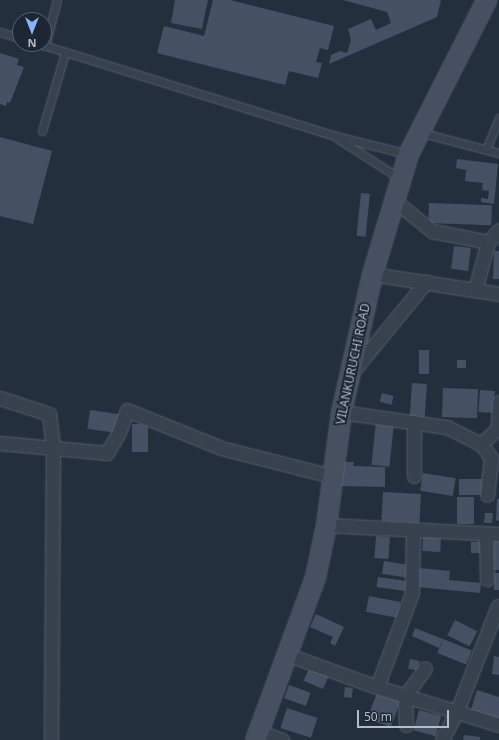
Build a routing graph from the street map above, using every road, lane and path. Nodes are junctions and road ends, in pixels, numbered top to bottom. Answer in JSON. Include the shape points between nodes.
{"nodes":[{"id":1,"x":57,"y":0,"type":"edge"},
{"id":2,"x":486,"y":0,"type":"edge"},
{"id":3,"x":52,"y":15,"type":"edge"},
{"id":4,"x":0,"y":32,"type":"edge"},
{"id":5,"x":12,"y":36,"type":"edge"},
{"id":6,"x":52,"y":48,"type":"edge"},
{"id":7,"x":65,"y":53,"type":"junction"},
{"id":8,"x":499,"y":118,"type":"edge"},
{"id":9,"x":42,"y":131,"type":"dead end"},
{"id":10,"x":419,"y":132,"type":"junction"},
{"id":11,"x":335,"y":136,"type":"junction"},
{"id":12,"x":486,"y":149,"type":"junction"},
{"id":13,"x":499,"y":153,"type":"edge"},
{"id":14,"x":408,"y":154,"type":"junction"},
{"id":15,"x":401,"y":179,"type":"junction"},
{"id":16,"x":395,"y":201,"type":"junction"},
{"id":17,"x":499,"y":230,"type":"edge"},
{"id":18,"x":488,"y":242,"type":"junction"},
{"id":19,"x":372,"y":274,"type":"junction"},
{"id":20,"x":426,"y":282,"type":"junction"},
{"id":21,"x":475,"y":290,"type":"junction"},
{"id":22,"x":499,"y":294,"type":"edge"},
{"id":23,"x":350,"y":374,"type":"junction"},
{"id":24,"x":0,"y":398,"type":"edge"},
{"id":25,"x":499,"y":402,"type":"edge"},
{"id":26,"x":341,"y":412,"type":"junction"},
{"id":27,"x":414,"y":422,"type":"junction"},
{"id":28,"x":0,"y":443,"type":"edge"},
{"id":29,"x":481,"y":444,"type":"junction"},
{"id":30,"x":53,"y":448,"type":"junction"},
{"id":31,"x":332,"y":476,"type":"junction"},
{"id":32,"x":414,"y":476,"type":"dead end"},
{"id":33,"x":487,"y":495,"type":"dead end"},
{"id":34,"x":326,"y":525,"type":"junction"},
{"id":35,"x":413,"y":530,"type":"junction"},
{"id":36,"x":493,"y":534,"type":"edge"},
{"id":37,"x":487,"y":579,"type":"dead end"},
{"id":38,"x":498,"y":606,"type":"dead end"},
{"id":39,"x":286,"y":654,"type":"junction"},
{"id":40,"x":425,"y":668,"type":"dead end"},
{"id":41,"x":377,"y":687,"type":"junction"},
{"id":42,"x":405,"y":696,"type":"junction"},
{"id":43,"x":456,"y":713,"type":"junction"},
{"id":44,"x":406,"y":725,"type":"dead end"},
{"id":45,"x":499,"y":725,"type":"edge"},
{"id":46,"x":257,"y":735,"type":"edge"},
{"id":47,"x":51,"y":740,"type":"edge"},
{"id":48,"x":282,"y":740,"type":"edge"},
{"id":49,"x":442,"y":740,"type":"edge"}],
"edges":[{"from":1,"to":3,"type":"lane"},
{"from":2,"to":10,"type":"street","name":"VILANKURUCHI ROAD"},
{"from":4,"to":5,"type":"lane"},
{"from":6,"to":7,"type":"lane"},
{"from":7,"to":9,"type":"lane"},
{"from":7,"to":11,"type":"lane"},
{"from":8,"to":12,"type":"lane"},
{"from":10,"to":12,"type":"lane"},
{"from":10,"to":14,"type":"street","name":"VILANKURUCHI ROAD"},
{"from":11,"to":14,"type":"lane"},
{"from":11,"to":15,"type":"lane"},
{"from":12,"to":13,"type":"lane"},
{"from":14,"to":15,"type":"street","name":"VILANKURUCHI ROAD"},
{"from":15,"to":16,"type":"street","name":"VILANKURUCHI ROAD"},
{"from":16,"to":18,"type":"street","via":[[432,231]]},
{"from":16,"to":19,"type":"street","name":"VILANKURUCHI ROAD"},
{"from":17,"to":18,"type":"street"},
{"from":18,"to":21,"type":"street"},
{"from":19,"to":20,"type":"street"},
{"from":19,"to":23,"type":"street","name":"VILANKURUCHI ROAD"},
{"from":20,"to":21,"type":"street"},
{"from":20,"to":23,"type":"street"},
{"from":21,"to":22,"type":"street"},
{"from":23,"to":26,"type":"street","name":"VILANKURUCHI ROAD"},
{"from":24,"to":30,"type":"street","via":[[49,414]]},
{"from":25,"to":29,"type":"street","via":[[498,428]]},
{"from":26,"to":27,"type":"street"},
{"from":26,"to":31,"type":"street","name":"VILANKURUCHI ROAD"},
{"from":27,"to":29,"type":"street","via":[[447,428]]},
{"from":27,"to":32,"type":"street"},
{"from":28,"to":30,"type":"street"},
{"from":29,"to":33,"type":"street","via":[[491,458]]},
{"from":30,"to":31,"type":"street","via":[[107,453],[119,432],[127,410],[221,448]]},
{"from":30,"to":47,"type":"street"},
{"from":31,"to":34,"type":"street","name":"VILANKURUCHI ROAD"},
{"from":34,"to":35,"type":"street"},
{"from":34,"to":39,"type":"street","name":"VILANKURUCHI ROAD","via":[[315,577]]},
{"from":35,"to":36,"type":"street"},
{"from":35,"to":41,"type":"street","via":[[412,594]]},
{"from":36,"to":37,"type":"street"},
{"from":38,"to":43,"type":"street"},
{"from":39,"to":41,"type":"street"},
{"from":39,"to":46,"type":"street","name":"VILANKURUCHI ROAD"},
{"from":40,"to":42,"type":"street"},
{"from":41,"to":42,"type":"street"},
{"from":42,"to":43,"type":"street"},
{"from":42,"to":44,"type":"street"},
{"from":43,"to":45,"type":"street"},
{"from":43,"to":49,"type":"street"},
{"from":46,"to":48,"type":"street"}]}
